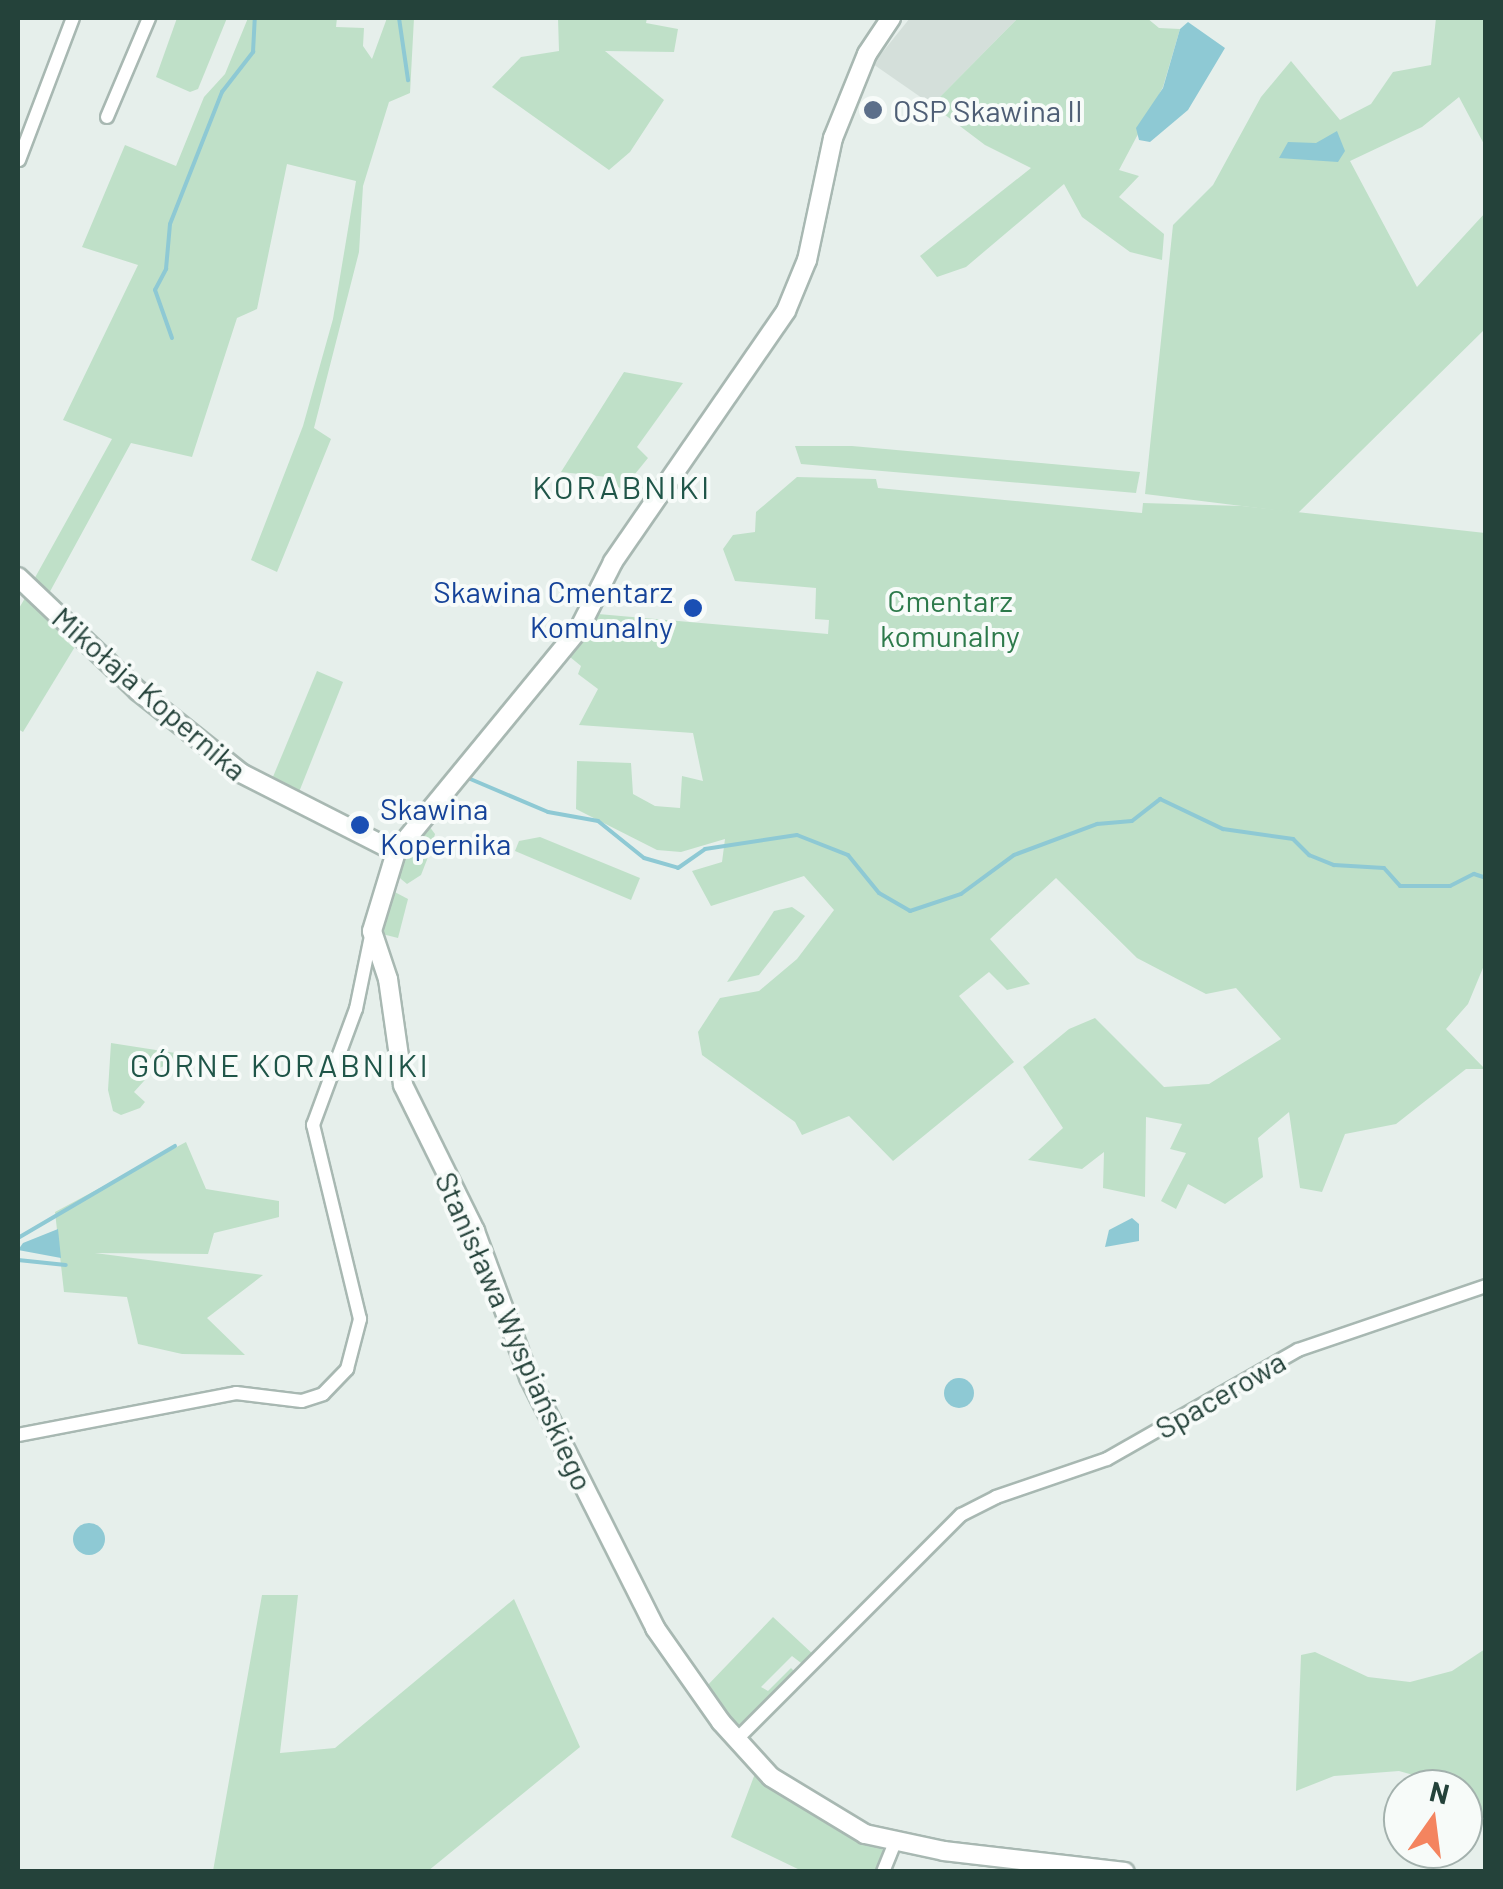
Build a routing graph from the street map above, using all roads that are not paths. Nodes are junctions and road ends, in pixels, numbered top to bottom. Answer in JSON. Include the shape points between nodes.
{"nodes":[{"id":1,"x":73,"y":18,"type":"edge"},
{"id":2,"x":149,"y":18,"type":"edge"},
{"id":3,"x":890,"y":18,"type":"edge"},
{"id":4,"x":107,"y":117,"type":"dead end"},
{"id":5,"x":20,"y":160,"type":"edge"},
{"id":6,"x":18,"y":577,"type":"edge"},
{"id":7,"x":396,"y":852,"type":"junction"},
{"id":8,"x":372,"y":930,"type":"junction"},
{"id":9,"x":1486,"y":1286,"type":"edge"},
{"id":10,"x":18,"y":1435,"type":"edge"},
{"id":11,"x":739,"y":1742,"type":"junction"},
{"id":12,"x":895,"y":1843,"type":"junction"},
{"id":13,"x":883,"y":1872,"type":"edge"},
{"id":14,"x":1124,"y":1872,"type":"edge"}],
"edges":[{"from":1,"to":5,"type":"street"},
{"from":2,"to":4,"type":"street"},
{"from":3,"to":7,"type":"street","via":[[838,124],[806,260],[786,311],[613,562],[579,629]]},
{"from":6,"to":7,"type":"street","name":"Mikołaja Kopernika","via":[[138,691],[241,773]]},
{"from":7,"to":8,"type":"street"},
{"from":8,"to":10,"type":"street","via":[[346,1039],[313,1125],[360,1319],[347,1369],[323,1394],[302,1401],[236,1394]]},
{"from":8,"to":11,"type":"street","name":"Stanisława Wyspiańskiego","via":[[388,979],[403,1085],[475,1231],[530,1377],[655,1628]]},
{"from":9,"to":11,"type":"street","name":"Spacerowa","via":[[1298,1350],[1107,1458],[996,1496],[961,1516]]},
{"from":11,"to":12,"type":"street","name":"Stanisława Wyspiańskiego","via":[[802,1799]]},
{"from":12,"to":13,"type":"street"},
{"from":12,"to":14,"type":"street","name":"Stanisława Wyspiańskiego"}]}
